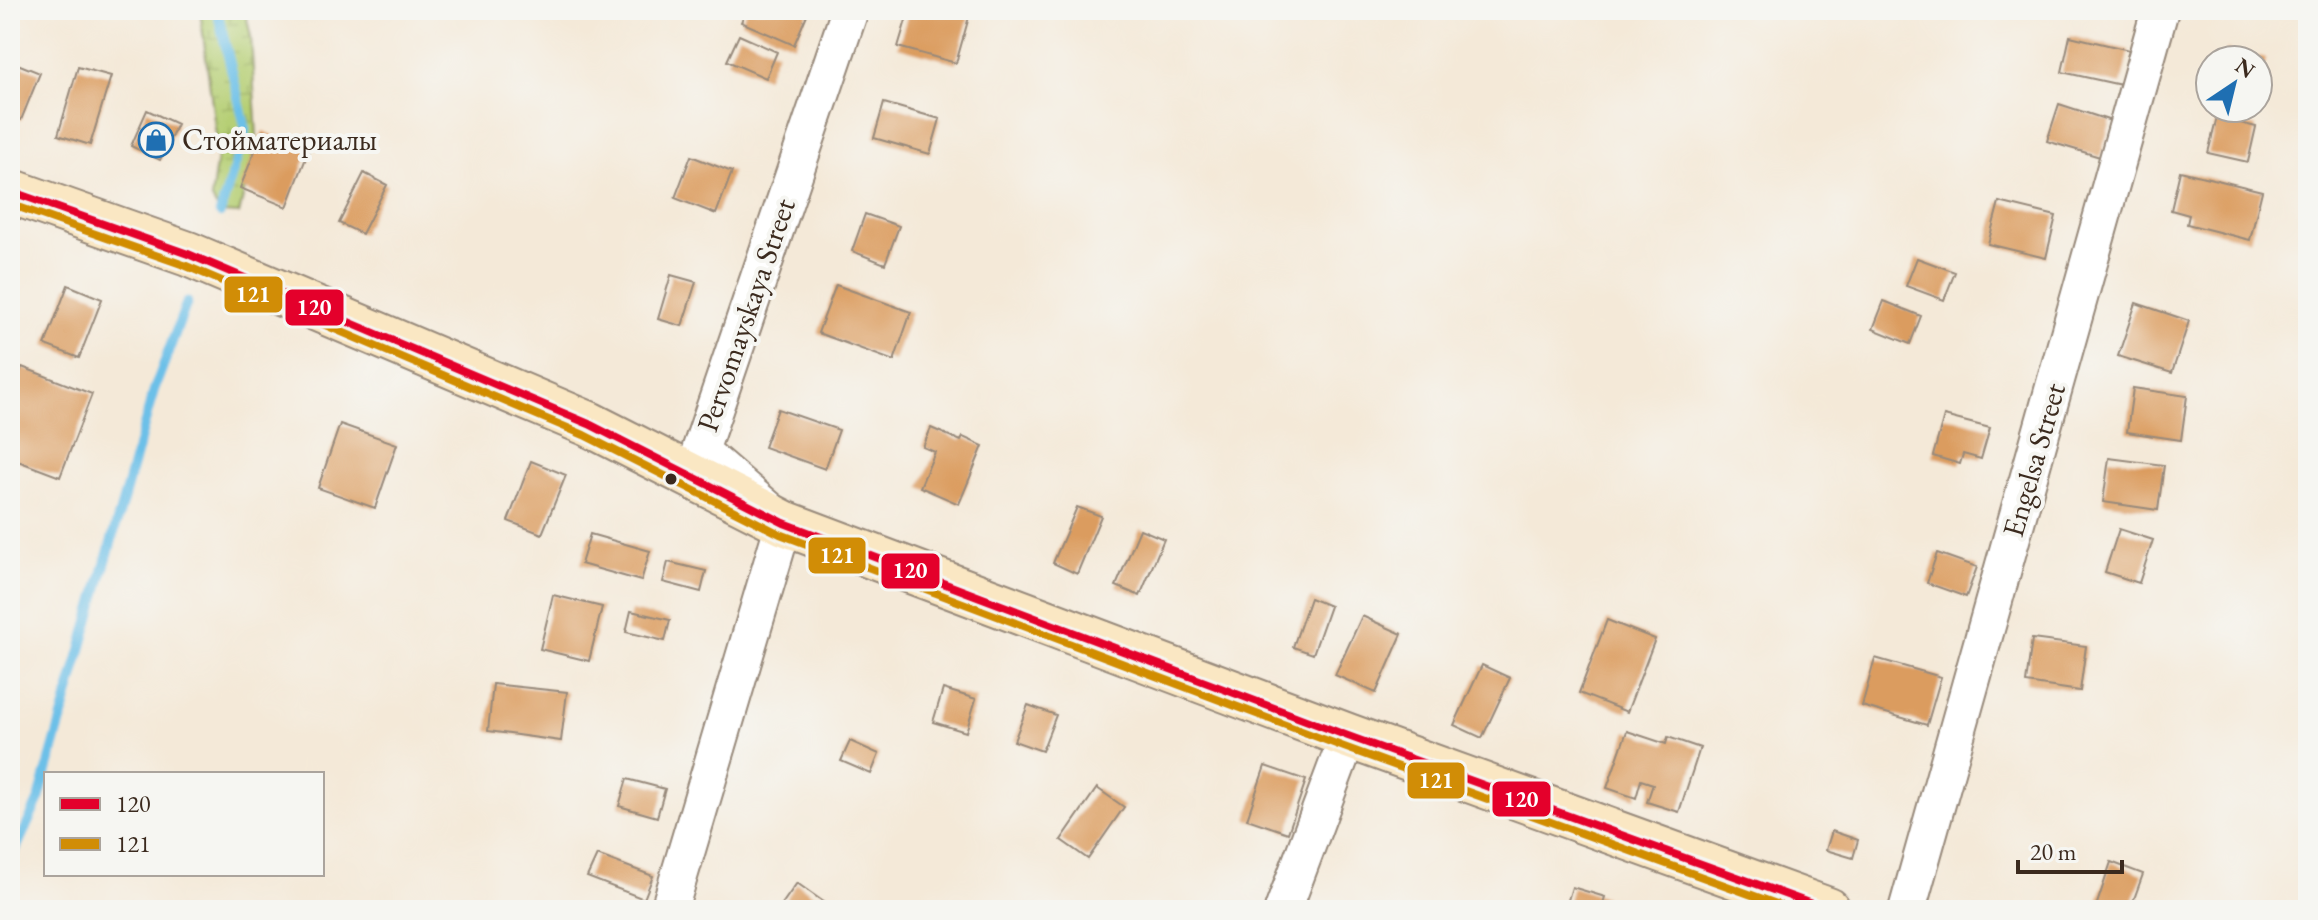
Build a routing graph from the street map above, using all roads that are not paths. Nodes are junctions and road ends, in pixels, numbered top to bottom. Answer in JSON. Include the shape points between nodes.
{"nodes":[{"id":1,"x":850,"y":10,"type":"edge"},
{"id":2,"x":2160,"y":10,"type":"edge"},
{"id":3,"x":10,"y":191,"type":"edge"},
{"id":4,"x":784,"y":523,"type":"junction"},
{"id":5,"x":1348,"y":736,"type":"junction"},
{"id":6,"x":669,"y":910,"type":"edge"},
{"id":7,"x":1283,"y":910,"type":"edge"},
{"id":8,"x":1828,"y":910,"type":"edge"},
{"id":9,"x":1907,"y":910,"type":"edge"}],
"edges":[{"from":1,"to":4,"type":"street","name":"Pervomayskaya Street","via":[[700,451]]},
{"from":2,"to":9,"type":"street","name":"Engelsa Street"},
{"from":3,"to":4,"type":"street","via":[[188,254],[574,418]]},
{"from":4,"to":5,"type":"street"},
{"from":4,"to":6,"type":"street"},
{"from":5,"to":7,"type":"street"},
{"from":5,"to":8,"type":"street"}]}
